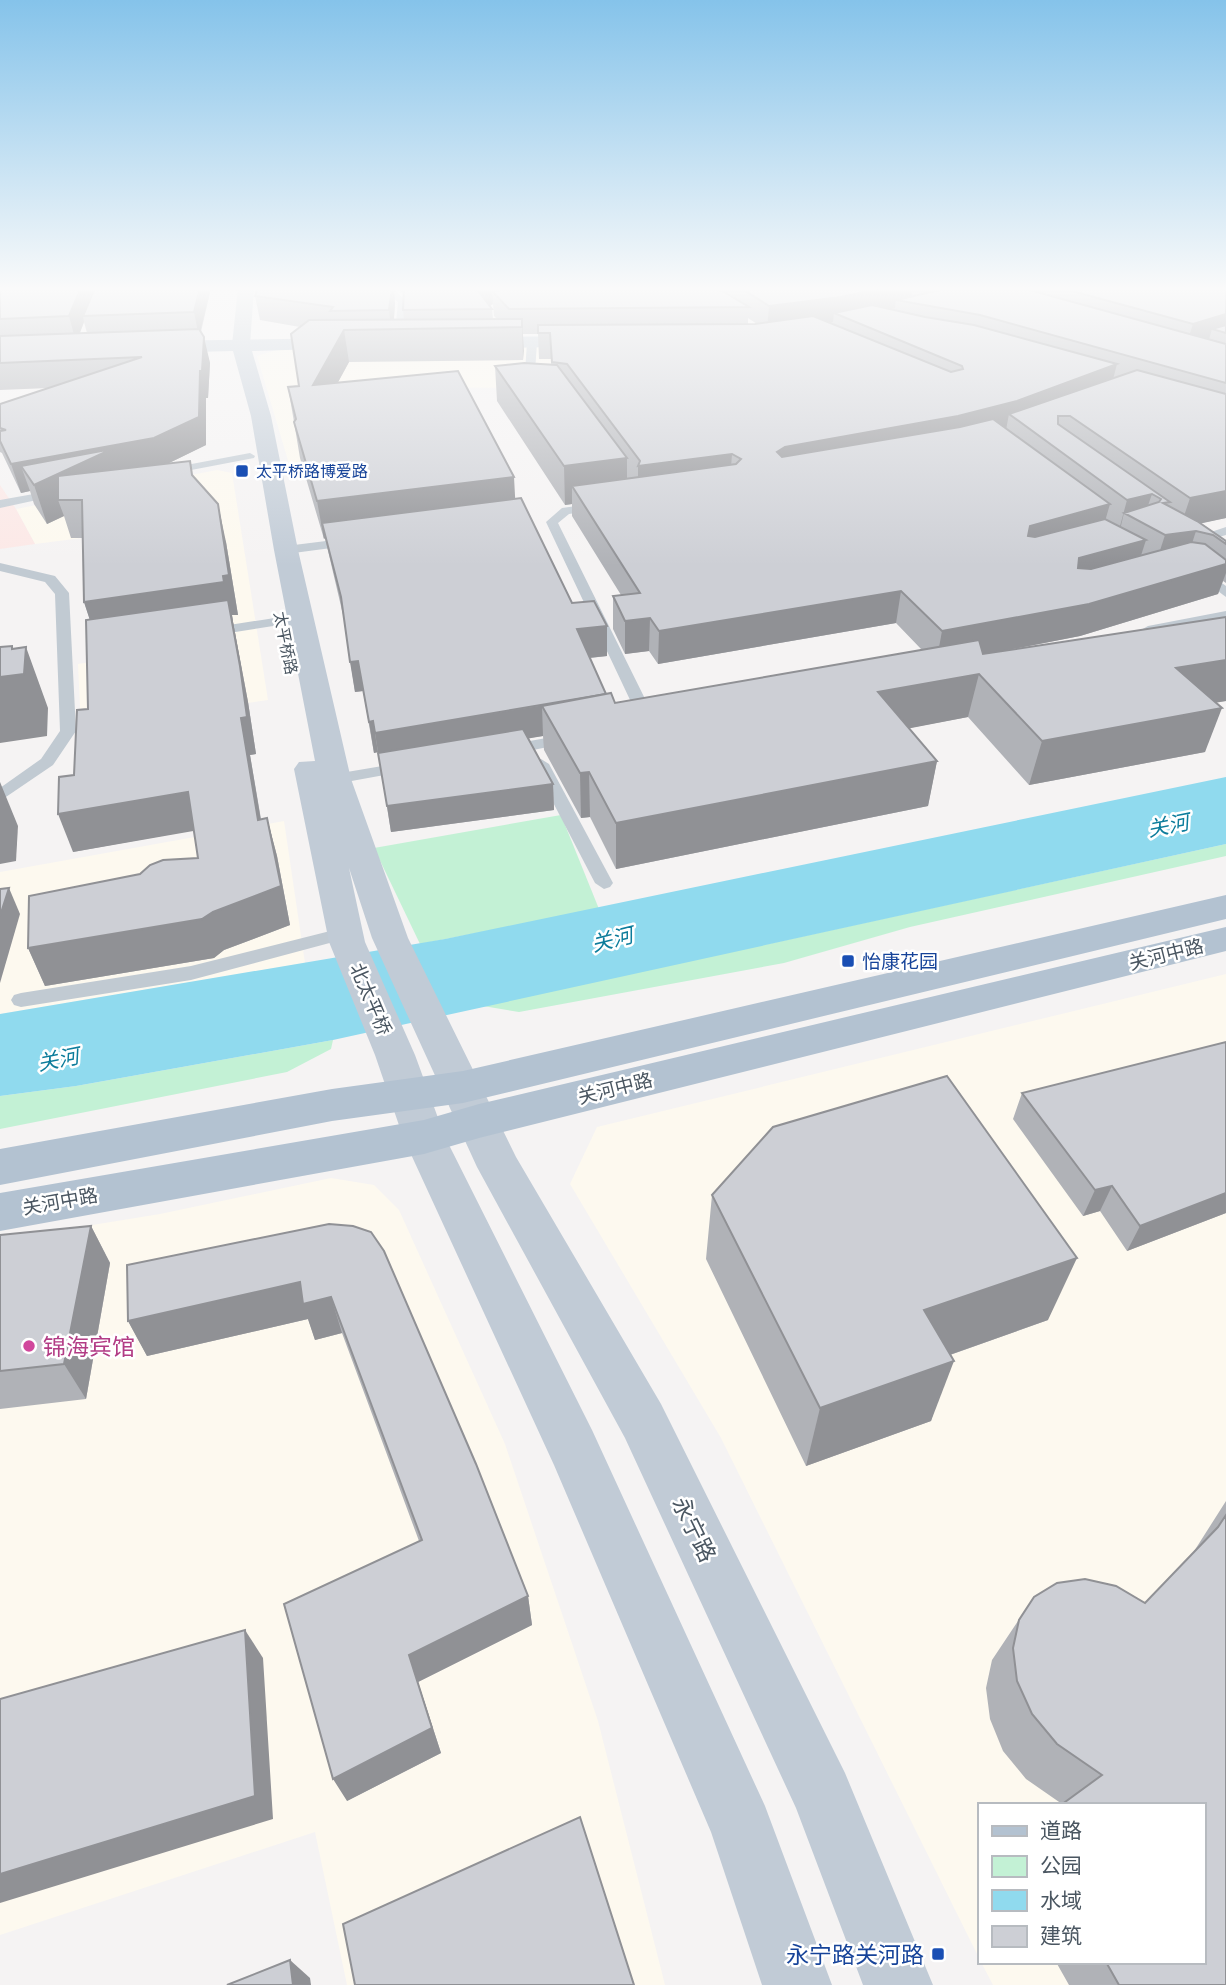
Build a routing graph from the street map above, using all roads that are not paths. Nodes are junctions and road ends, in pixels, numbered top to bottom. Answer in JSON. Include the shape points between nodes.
{"nodes":[{"id":1,"x":239,"y":381,"type":"edge"},
{"id":2,"x":248,"y":381,"type":"edge"},
{"id":3,"x":530,"y":381,"type":"edge"},
{"id":4,"x":540,"y":394,"type":"edge"},
{"id":5,"x":250,"y":456,"type":"junction"},
{"id":6,"x":158,"y":474,"type":"edge"},
{"id":7,"x":66,"y":492,"type":"edge"},
{"id":8,"x":0,"y":504,"type":"edge"},
{"id":9,"x":607,"y":506,"type":"edge"},
{"id":10,"x":1226,"y":531,"type":"edge"},
{"id":11,"x":369,"y":540,"type":"edge"},
{"id":12,"x":286,"y":550,"type":"junction"},
{"id":13,"x":1201,"y":551,"type":"edge"},
{"id":14,"x":0,"y":567,"type":"edge"},
{"id":15,"x":1189,"y":568,"type":"edge"},
{"id":16,"x":1226,"y":593,"type":"edge"},
{"id":17,"x":1226,"y":601,"type":"edge"},
{"id":18,"x":1172,"y":614,"type":"edge"},
{"id":19,"x":1226,"y":615,"type":"edge"},
{"id":20,"x":281,"y":621,"type":"junction"},
{"id":21,"x":200,"y":633,"type":"edge"},
{"id":22,"x":1133,"y":633,"type":"edge"},
{"id":23,"x":650,"y":725,"type":"edge"},
{"id":24,"x":584,"y":737,"type":"edge"},
{"id":25,"x":531,"y":746,"type":"junction"},
{"id":26,"x":492,"y":752,"type":"edge"},
{"id":27,"x":427,"y":763,"type":"edge"},
{"id":28,"x":335,"y":779,"type":"junction"},
{"id":29,"x":0,"y":796,"type":"edge"},
{"id":30,"x":604,"y":883,"type":"dead end"},
{"id":31,"x":1226,"y":907,"type":"edge"},
{"id":32,"x":346,"y":938,"type":"junction"},
{"id":33,"x":1226,"y":939,"type":"edge"},
{"id":34,"x":21,"y":1000,"type":"dead end"},
{"id":35,"x":471,"y":1104,"type":"junction"},
{"id":36,"x":417,"y":1115,"type":"junction"},
{"id":37,"x":0,"y":1167,"type":"edge"},
{"id":38,"x":0,"y":1212,"type":"edge"},
{"id":39,"x":797,"y":1985,"type":"edge"},
{"id":40,"x":898,"y":1985,"type":"edge"}],
"edges":[{"from":1,"to":5,"type":"main road","name":"太平桥路"},
{"from":2,"to":12,"type":"main road","via":[[261,416]]},
{"from":3,"to":4,"type":"lane","via":[[529,394]]},
{"from":5,"to":6,"type":"lane"},
{"from":5,"to":20,"type":"main road","name":"太平桥路"},
{"from":7,"to":8,"type":"lane"},
{"from":9,"to":23,"type":"lane","via":[[566,512],[552,522]]},
{"from":10,"to":13,"type":"lane","via":[[1183,538]]},
{"from":11,"to":12,"type":"lane"},
{"from":12,"to":28,"type":"main road"},
{"from":14,"to":29,"type":"lane","via":[[50,579],[62,593],[72,653],[68,731],[47,762]]},
{"from":15,"to":16,"type":"lane","via":[[1199,570]]},
{"from":17,"to":18,"type":"lane"},
{"from":19,"to":22,"type":"lane"},
{"from":20,"to":21,"type":"lane"},
{"from":20,"to":32,"type":"main road","name":"太平桥路"},
{"from":24,"to":25,"type":"lane"},
{"from":25,"to":26,"type":"lane"},
{"from":25,"to":30,"type":"lane"},
{"from":27,"to":28,"type":"lane"},
{"from":28,"to":35,"type":"main road","via":[[390,938]]},
{"from":31,"to":35,"type":"main road","name":"关河中路"},
{"from":32,"to":34,"type":"lane","via":[[191,973]]},
{"from":32,"to":36,"type":"main road","name":"北太平桥"},
{"from":33,"to":35,"type":"main road","name":"关河中路"},
{"from":35,"to":36,"type":"main road","name":"关河中路"},
{"from":35,"to":40,"type":"main road","name":"永宁路","via":[[499,1167],[656,1446],[823,1795]]},
{"from":36,"to":37,"type":"main road","name":"关河中路","via":[[332,1105]]},
{"from":36,"to":38,"type":"main road","name":"关河中路"},
{"from":36,"to":39,"type":"main road","via":[[573,1448],[731,1804]]}]}
